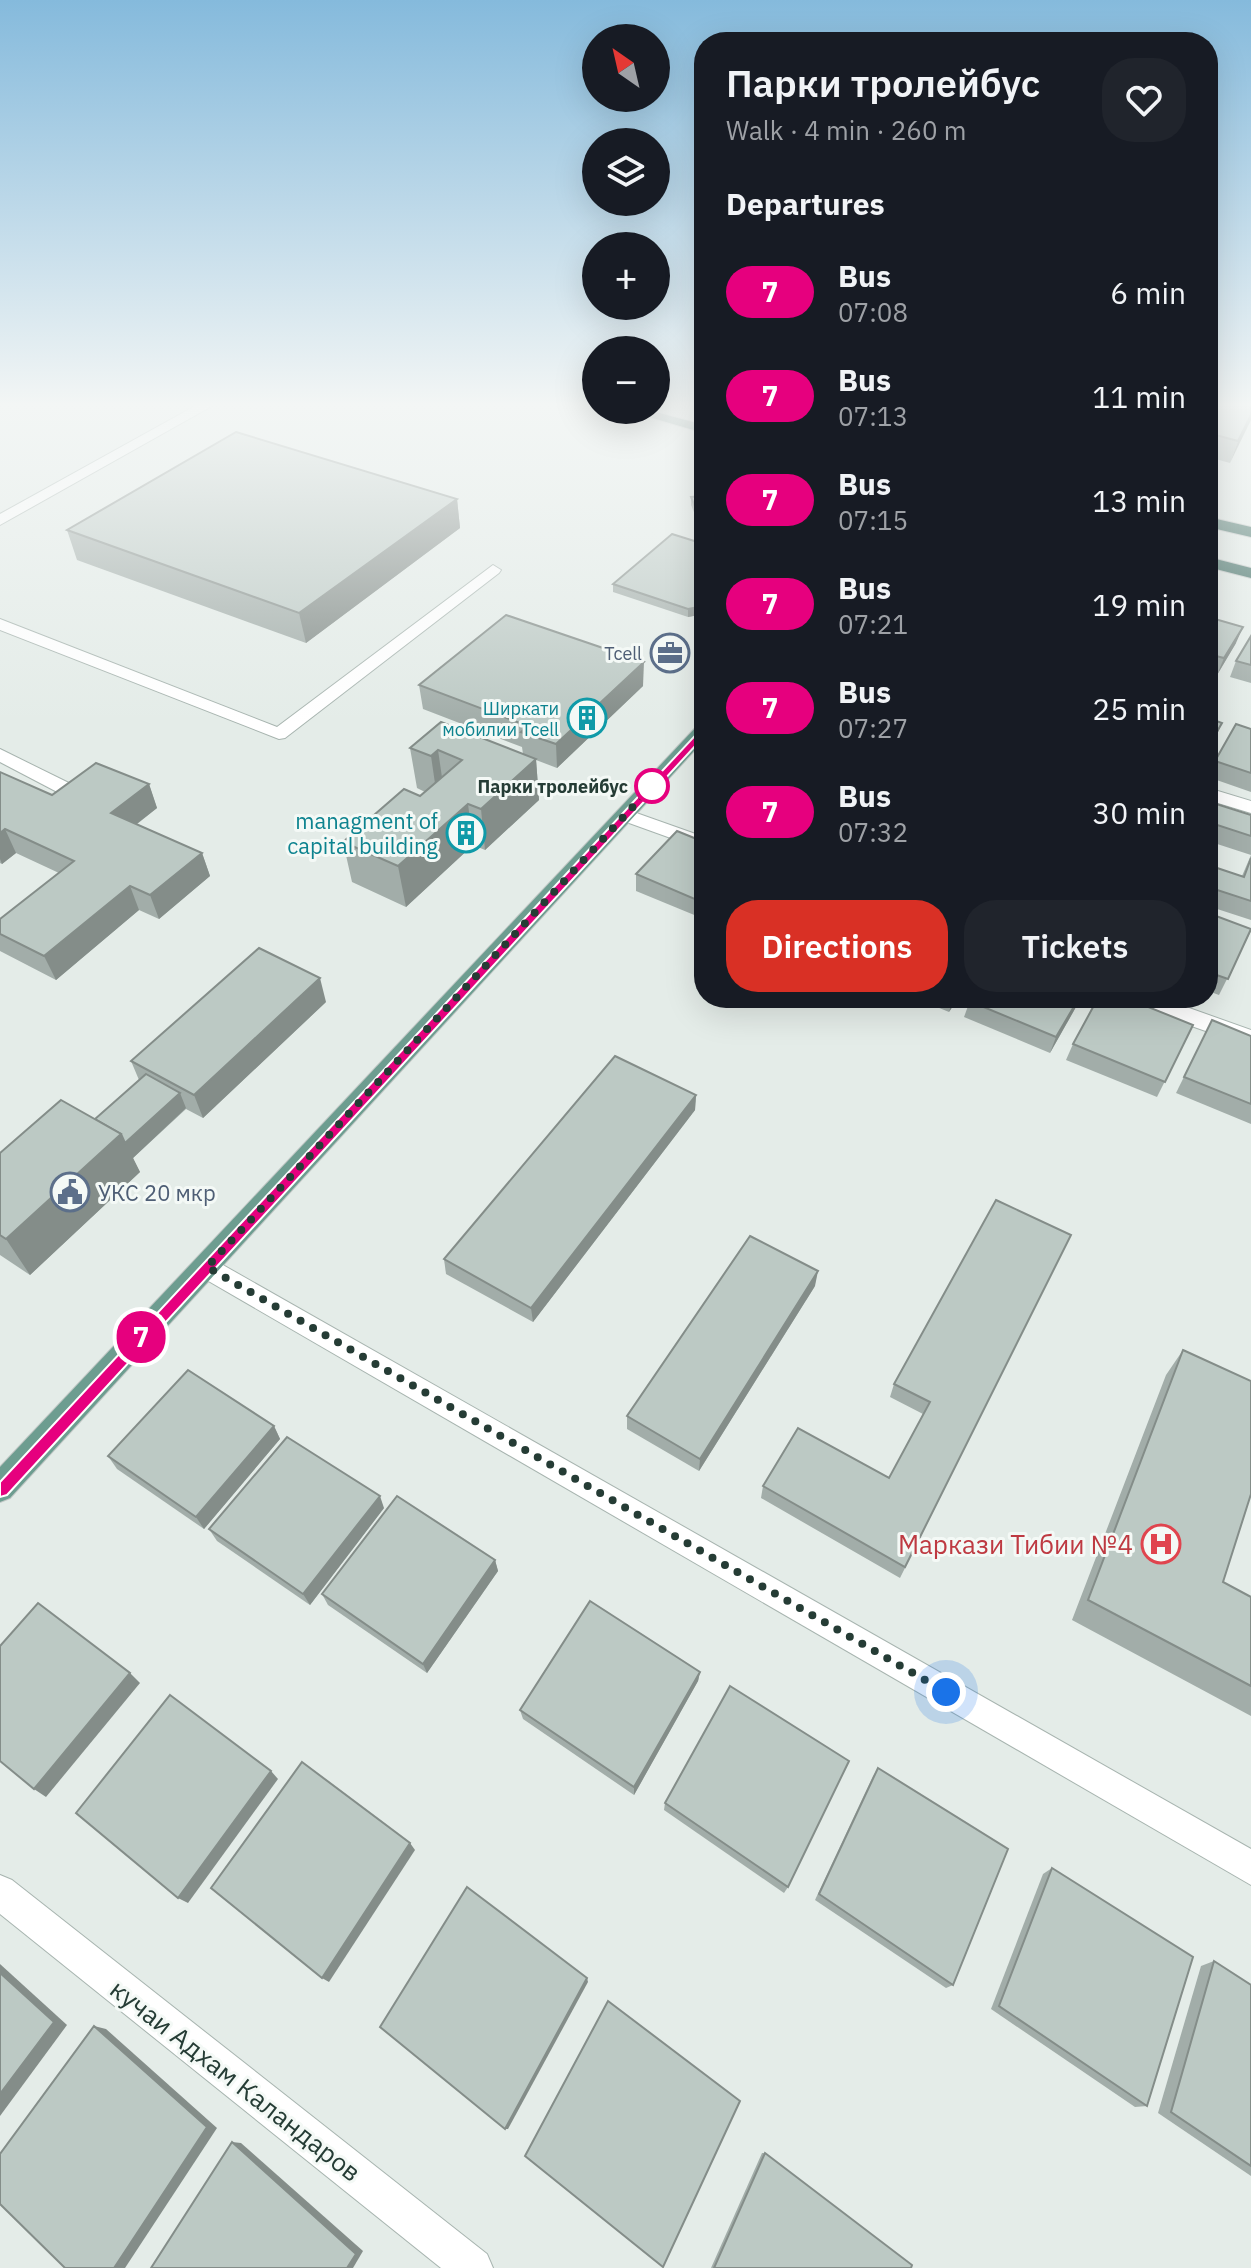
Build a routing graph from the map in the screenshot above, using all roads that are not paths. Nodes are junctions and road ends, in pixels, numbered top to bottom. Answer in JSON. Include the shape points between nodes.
{"nodes":[{"id":1,"x":1218,"y":524,"type":"edge"},
{"id":2,"x":1251,"y":532,"type":"edge"},
{"id":3,"x":1218,"y":565,"type":"edge"},
{"id":4,"x":493,"y":570,"type":"dead end"},
{"id":5,"x":1251,"y":573,"type":"edge"},
{"id":6,"x":0,"y":624,"type":"edge"},
{"id":7,"x":694,"y":740,"type":"edge"},
{"id":8,"x":0,"y":755,"type":"edge"},
{"id":9,"x":70,"y":791,"type":"edge"},
{"id":10,"x":1218,"y":797,"type":"edge"},
{"id":11,"x":1251,"y":807,"type":"edge"},
{"id":12,"x":625,"y":815,"type":"junction"},
{"id":13,"x":694,"y":840,"type":"edge"},
{"id":14,"x":1165,"y":1008,"type":"edge"},
{"id":15,"x":1251,"y":1039,"type":"edge"},
{"id":16,"x":207,"y":1267,"type":"junction"},
{"id":17,"x":0,"y":1488,"type":"edge"},
{"id":18,"x":1251,"y":1868,"type":"edge"},
{"id":19,"x":0,"y":1892,"type":"edge"},
{"id":20,"x":473,"y":2268,"type":"edge"}],
"edges":[{"from":1,"to":2,"type":"highway"},
{"from":3,"to":5,"type":"highway"},
{"from":4,"to":6,"type":"street","via":[[279,734]]},
{"from":7,"to":12,"type":"main road"},
{"from":8,"to":9,"type":"street"},
{"from":10,"to":11,"type":"street"},
{"from":12,"to":13,"type":"street"},
{"from":12,"to":16,"type":"main road"},
{"from":14,"to":15,"type":"street"},
{"from":16,"to":17,"type":"main road"},
{"from":16,"to":18,"type":"street"},
{"from":19,"to":20,"type":"street","name":"кучаи Адхам Каландаров"}]}
